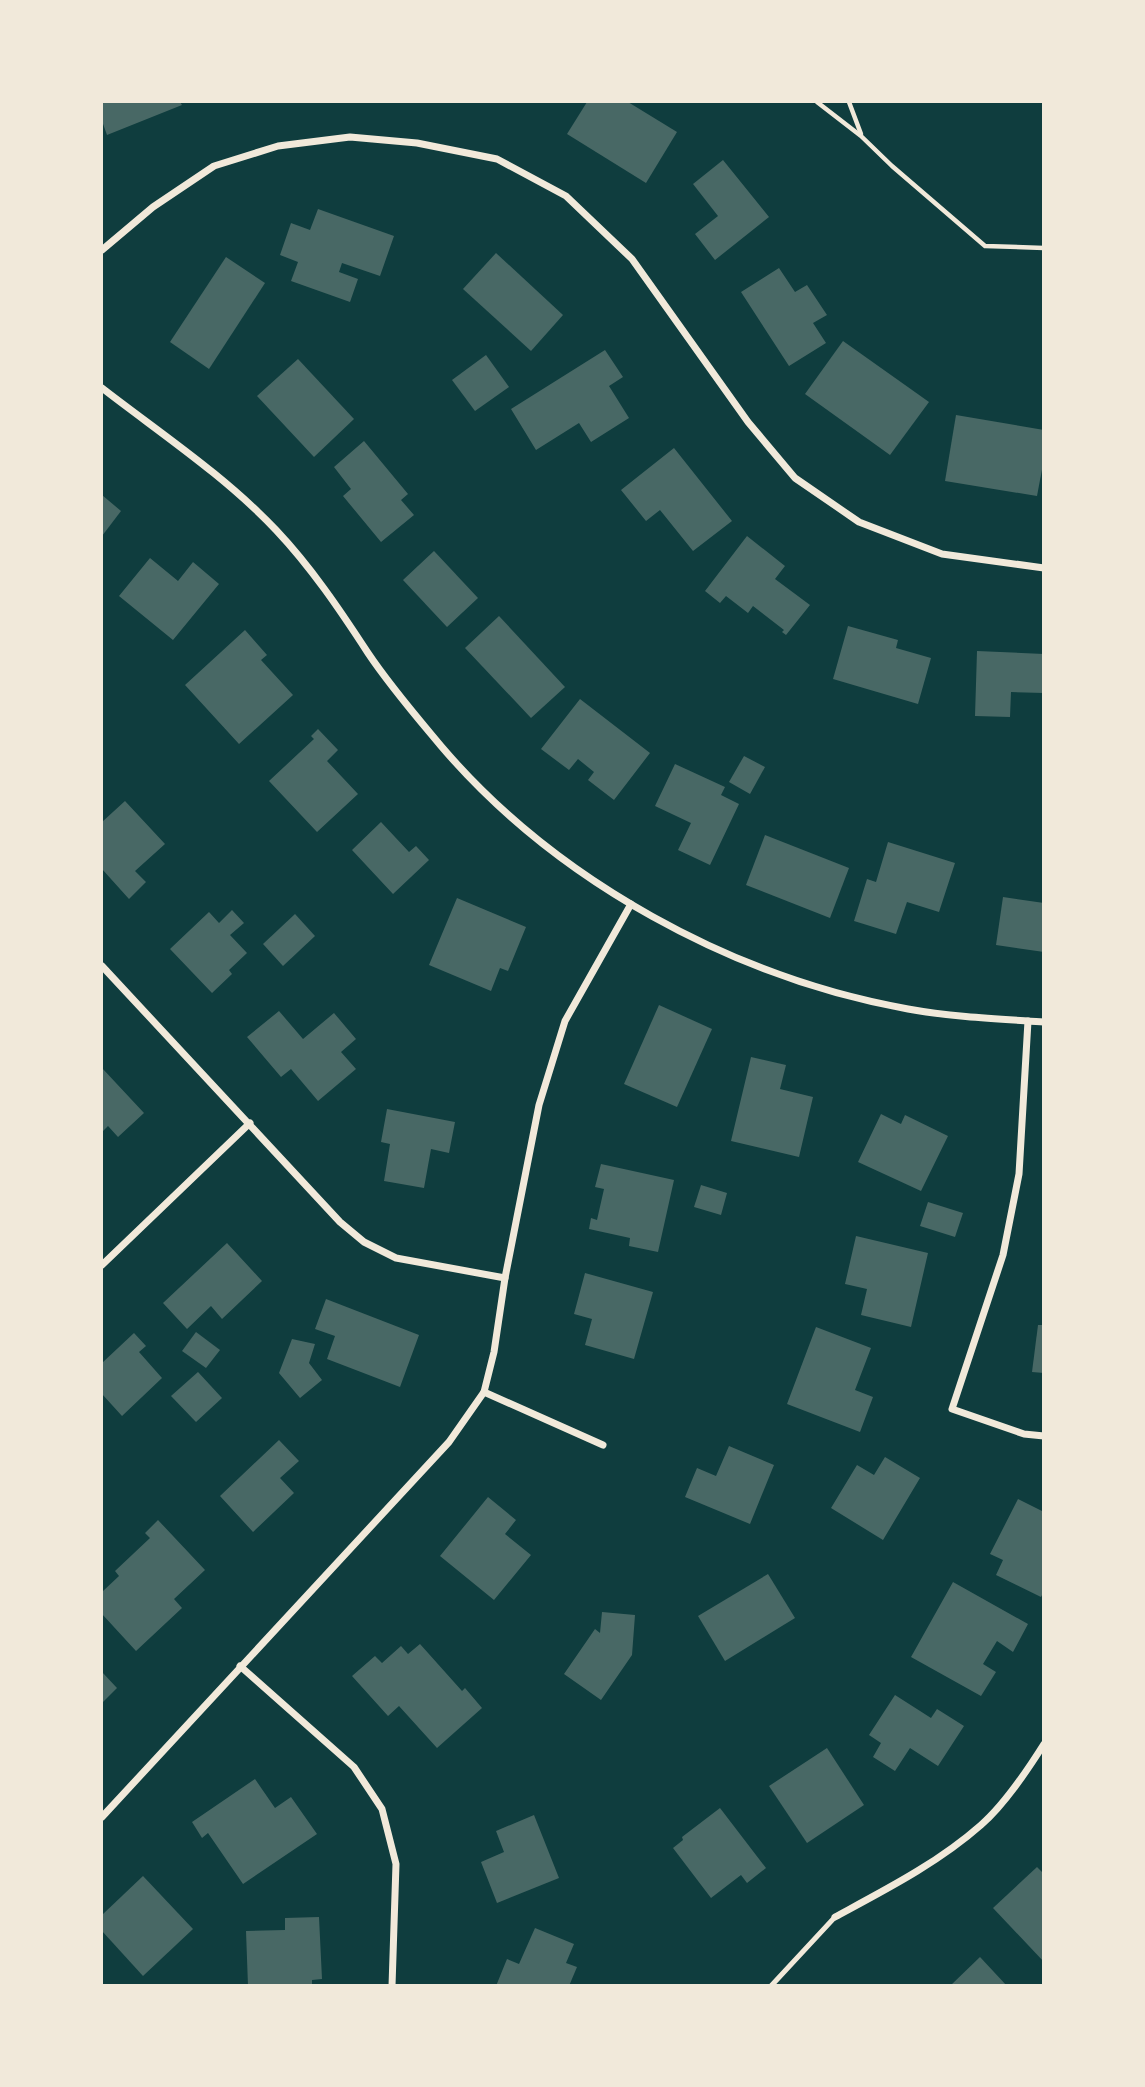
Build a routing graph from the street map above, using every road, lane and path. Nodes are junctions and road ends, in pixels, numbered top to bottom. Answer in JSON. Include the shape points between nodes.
{"nodes":[{"id":1,"x":817,"y":102,"type":"edge"},
{"id":2,"x":849,"y":102,"type":"edge"},
{"id":3,"x":861,"y":136,"type":"junction"},
{"id":4,"x":1044,"y":248,"type":"edge"},
{"id":5,"x":102,"y":250,"type":"edge"},
{"id":6,"x":102,"y":388,"type":"edge"},
{"id":7,"x":1044,"y":568,"type":"edge"},
{"id":8,"x":631,"y":904,"type":"junction"},
{"id":9,"x":102,"y":966,"type":"edge"},
{"id":10,"x":1028,"y":1021,"type":"junction"},
{"id":11,"x":1044,"y":1022,"type":"edge"},
{"id":12,"x":250,"y":1123,"type":"junction"},
{"id":13,"x":102,"y":1265,"type":"edge"},
{"id":14,"x":505,"y":1278,"type":"junction"},
{"id":15,"x":484,"y":1392,"type":"junction"},
{"id":16,"x":1044,"y":1436,"type":"edge"},
{"id":17,"x":603,"y":1445,"type":"dead end"},
{"id":18,"x":240,"y":1666,"type":"junction"},
{"id":19,"x":1044,"y":1744,"type":"edge"},
{"id":20,"x":102,"y":1817,"type":"edge"},
{"id":21,"x":835,"y":1917,"type":"joint"},
{"id":22,"x":392,"y":1986,"type":"edge"},
{"id":23,"x":771,"y":1986,"type":"edge"}],
"edges":[{"from":1,"to":3,"type":"path"},
{"from":2,"to":3,"type":"path"},
{"from":3,"to":4,"type":"path","via":[[985,246]]},
{"from":5,"to":7,"type":"street","via":[[153,207],[214,166],[278,146],[350,137],[417,143],[497,159],[566,196],[632,259],[748,422],[795,478],[859,522],[942,554]]},
{"from":6,"to":8,"type":"street","via":[[239,495],[276,530],[337,603],[405,702],[485,792],[597,884]]},
{"from":8,"to":10,"type":"street","via":[[674,929],[823,988],[907,1009]]},
{"from":8,"to":14,"type":"street","via":[[565,1021],[539,1105]]},
{"from":9,"to":12,"type":"street"},
{"from":10,"to":11,"type":"street"},
{"from":10,"to":16,"type":"street","via":[[1019,1174],[1003,1255],[952,1409],[1024,1434]]},
{"from":12,"to":13,"type":"street"},
{"from":12,"to":14,"type":"street","via":[[364,1242],[396,1258]]},
{"from":14,"to":15,"type":"street"},
{"from":15,"to":17,"type":"street"},
{"from":15,"to":18,"type":"street","via":[[449,1442]]},
{"from":18,"to":20,"type":"street"},
{"from":18,"to":22,"type":"street","via":[[354,1767],[382,1809],[396,1864]]},
{"from":19,"to":21,"type":"street","via":[[982,1824],[912,1875]]},
{"from":21,"to":23,"type":"lane"}]}
